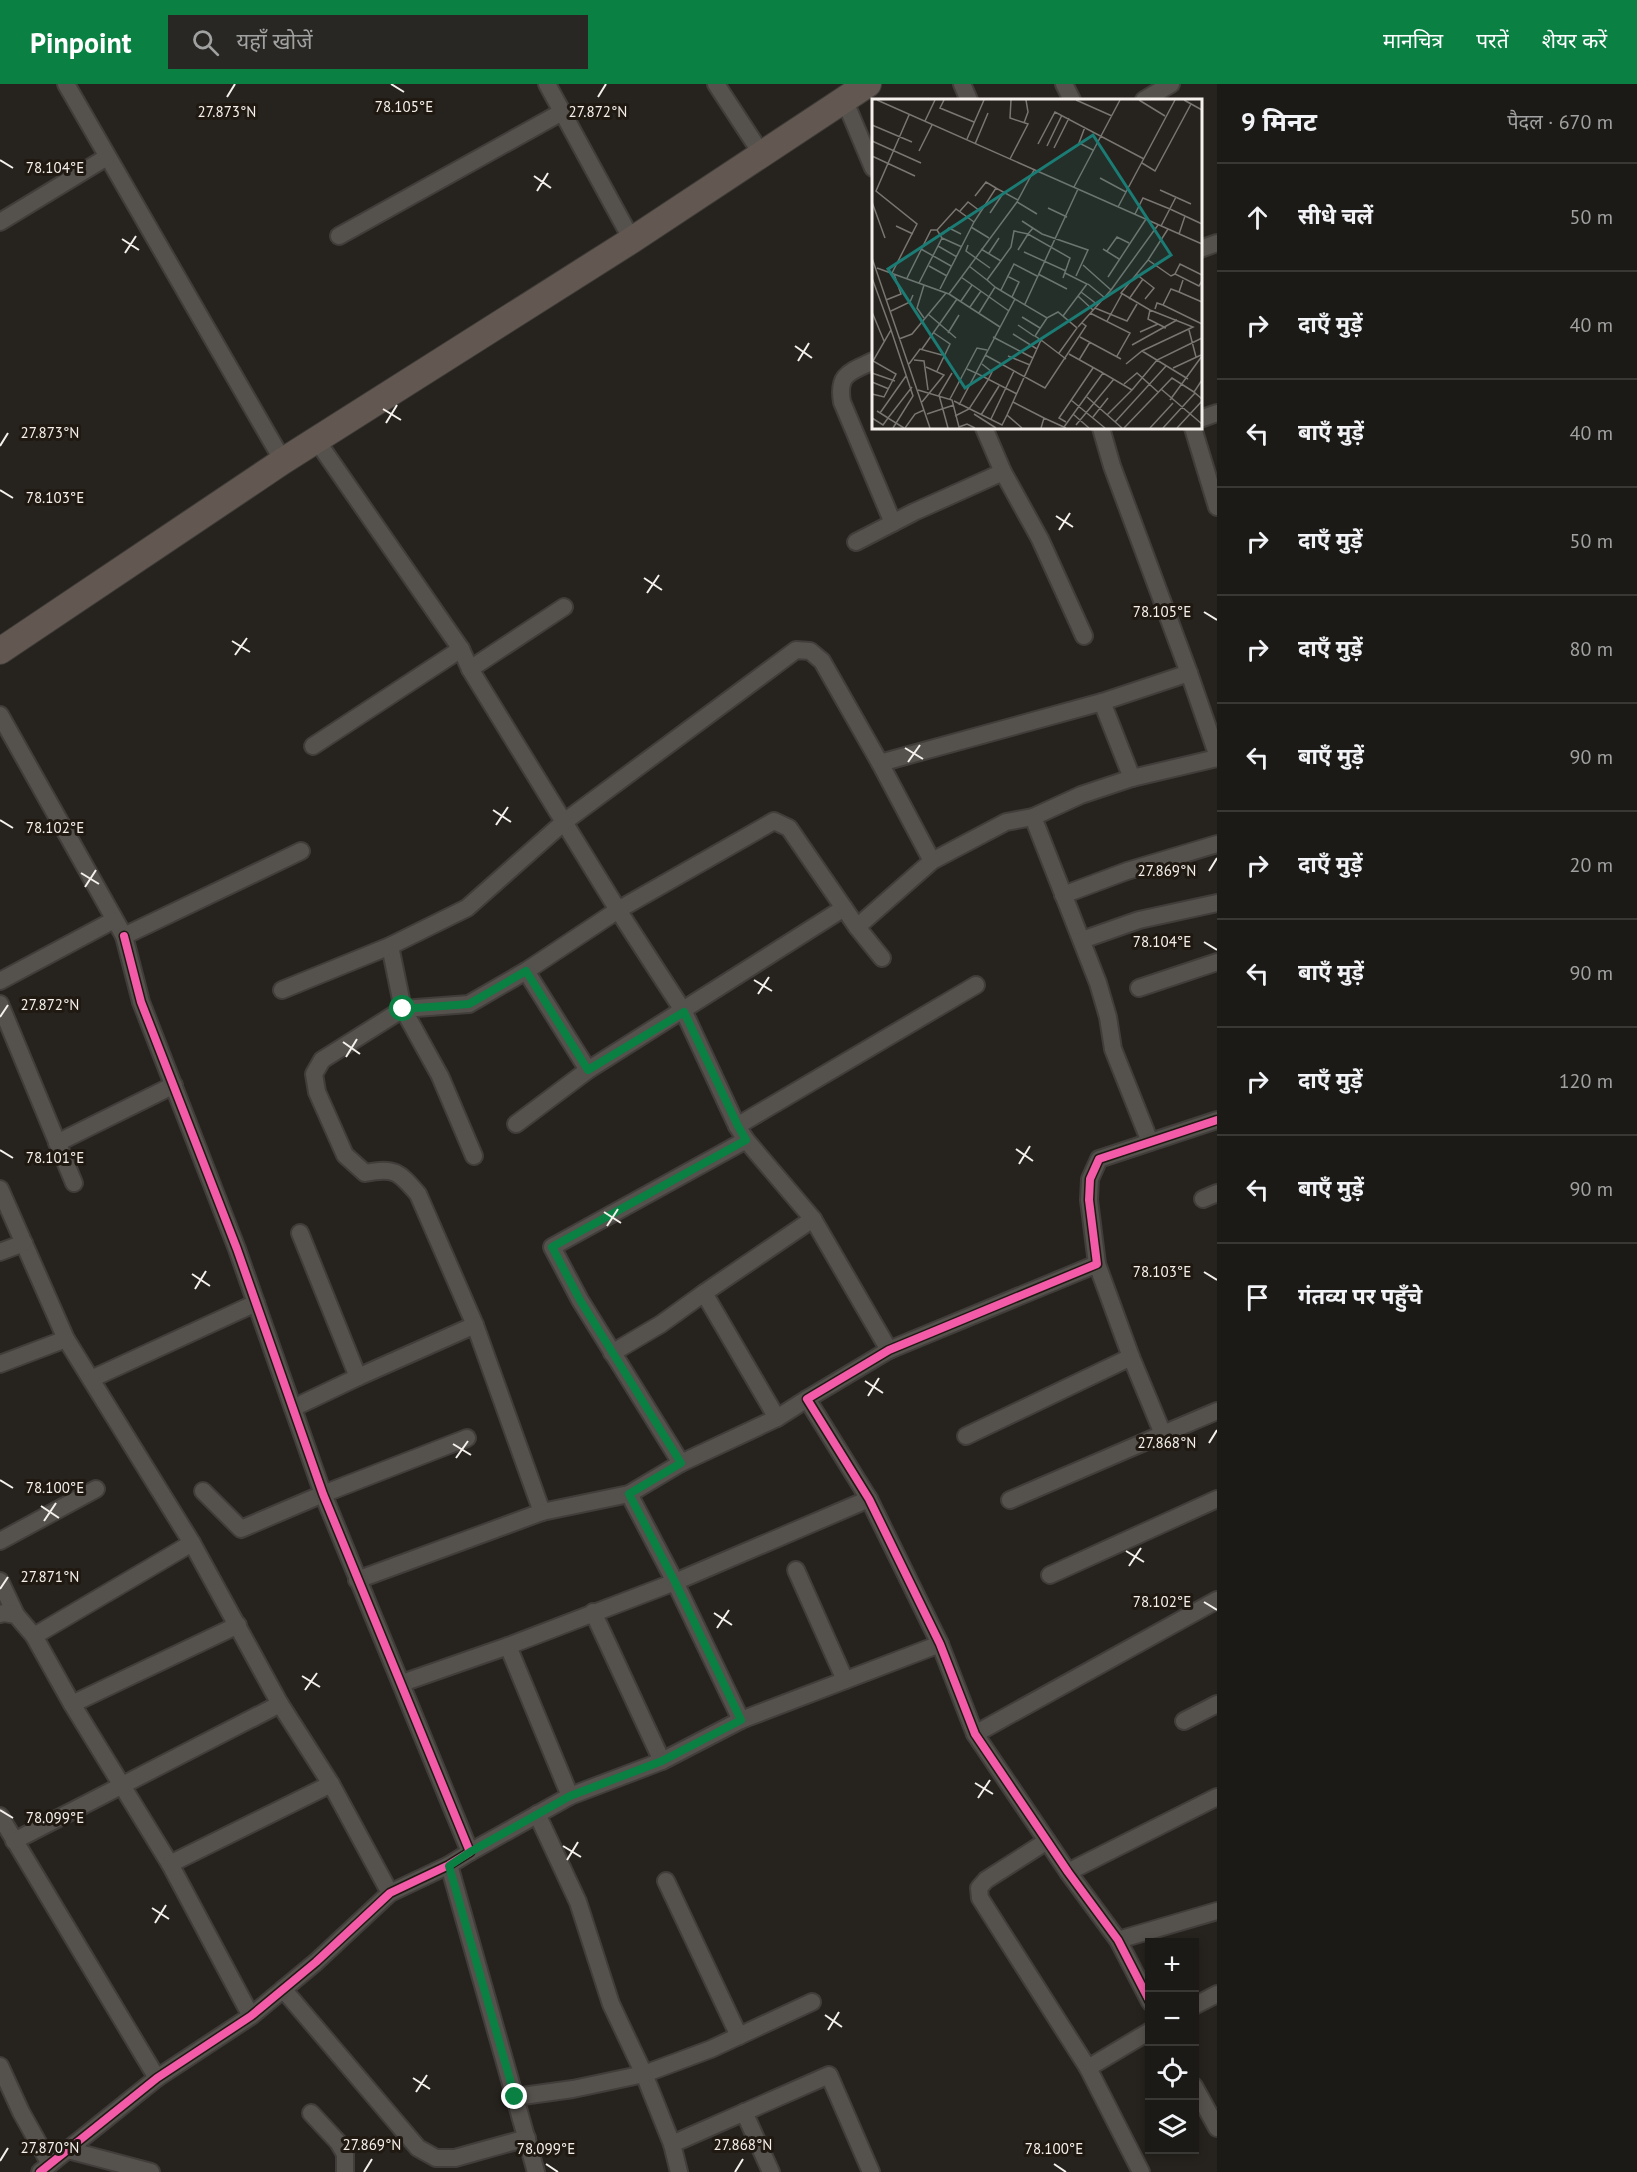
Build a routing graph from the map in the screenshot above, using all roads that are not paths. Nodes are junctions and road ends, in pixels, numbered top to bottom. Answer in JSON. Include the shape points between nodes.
{"nodes":[{"id":1,"x":66,"y":84,"type":"edge"},
{"id":2,"x":547,"y":84,"type":"edge"},
{"id":3,"x":716,"y":84,"type":"edge"},
{"id":4,"x":868,"y":84,"type":"edge"},
{"id":5,"x":962,"y":84,"type":"edge"},
{"id":6,"x":1064,"y":84,"type":"edge"},
{"id":7,"x":1171,"y":84,"type":"edge"},
{"id":8,"x":844,"y":99,"type":"junction"},
{"id":9,"x":969,"y":99,"type":"edge"},
{"id":10,"x":1072,"y":99,"type":"edge"},
{"id":11,"x":1146,"y":99,"type":"edge"},
{"id":12,"x":562,"y":112,"type":"junction"},
{"id":13,"x":761,"y":153,"type":"junction"},
{"id":14,"x":107,"y":158,"type":"junction"},
{"id":15,"x":872,"y":166,"type":"edge"},
{"id":16,"x":0,"y":222,"type":"edge"},
{"id":17,"x":339,"y":236,"type":"dead end"},
{"id":18,"x":632,"y":240,"type":"junction"},
{"id":19,"x":1217,"y":243,"type":"edge"},
{"id":20,"x":1202,"y":248,"type":"edge"},
{"id":21,"x":872,"y":362,"type":"edge"},
{"id":22,"x":1217,"y":413,"type":"edge"},
{"id":23,"x":1202,"y":418,"type":"edge"},
{"id":24,"x":984,"y":429,"type":"edge"},
{"id":25,"x":1101,"y":429,"type":"edge"},
{"id":26,"x":1193,"y":429,"type":"edge"},
{"id":27,"x":317,"y":441,"type":"junction"},
{"id":28,"x":284,"y":461,"type":"junction"},
{"id":29,"x":1003,"y":471,"type":"junction"},
{"id":30,"x":1217,"y":507,"type":"edge"},
{"id":31,"x":892,"y":523,"type":"junction"},
{"id":32,"x":856,"y":542,"type":"dead end"},
{"id":33,"x":564,"y":607,"type":"dead end"},
{"id":34,"x":1084,"y":636,"type":"dead end"},
{"id":35,"x":461,"y":649,"type":"junction"},
{"id":36,"x":0,"y":651,"type":"edge"},
{"id":37,"x":470,"y":669,"type":"junction"},
{"id":38,"x":1189,"y":673,"type":"junction"},
{"id":39,"x":1102,"y":702,"type":"junction"},
{"id":40,"x":0,"y":715,"type":"edge"},
{"id":41,"x":313,"y":746,"type":"dead end"},
{"id":42,"x":1217,"y":756,"type":"edge"},
{"id":43,"x":880,"y":763,"type":"junction"},
{"id":44,"x":1132,"y":778,"type":"junction"},
{"id":45,"x":1033,"y":817,"type":"junction"},
{"id":46,"x":564,"y":822,"type":"junction"},
{"id":47,"x":1217,"y":844,"type":"edge"},
{"id":48,"x":301,"y":851,"type":"dead end"},
{"id":49,"x":932,"y":861,"type":"junction"},
{"id":50,"x":1063,"y":895,"type":"junction"},
{"id":51,"x":1217,"y":903,"type":"edge"},
{"id":52,"x":844,"y":908,"type":"junction"},
{"id":53,"x":618,"y":910,"type":"junction"},
{"id":54,"x":114,"y":920,"type":"junction"},
{"id":55,"x":857,"y":927,"type":"junction"},
{"id":56,"x":124,"y":936,"type":"junction"},
{"id":57,"x":1082,"y":940,"type":"junction"},
{"id":58,"x":390,"y":945,"type":"junction"},
{"id":59,"x":882,"y":958,"type":"dead end"},
{"id":60,"x":1217,"y":962,"type":"edge"},
{"id":61,"x":526,"y":971,"type":"junction"},
{"id":62,"x":0,"y":981,"type":"edge"},
{"id":63,"x":976,"y":985,"type":"dead end"},
{"id":64,"x":1139,"y":988,"type":"dead end"},
{"id":65,"x":282,"y":990,"type":"dead end"},
{"id":66,"x":0,"y":1004,"type":"edge"},
{"id":67,"x":403,"y":1009,"type":"junction"},
{"id":68,"x":684,"y":1012,"type":"junction"},
{"id":69,"x":588,"y":1070,"type":"junction"},
{"id":70,"x":174,"y":1084,"type":"junction"},
{"id":71,"x":1217,"y":1120,"type":"edge"},
{"id":72,"x":516,"y":1124,"type":"dead end"},
{"id":73,"x":742,"y":1133,"type":"junction"},
{"id":74,"x":1150,"y":1142,"type":"junction"},
{"id":75,"x":57,"y":1143,"type":"junction"},
{"id":76,"x":474,"y":1156,"type":"dead end"},
{"id":77,"x":74,"y":1183,"type":"dead end"},
{"id":78,"x":0,"y":1189,"type":"edge"},
{"id":79,"x":813,"y":1219,"type":"junction"},
{"id":80,"x":300,"y":1233,"type":"dead end"},
{"id":81,"x":24,"y":1244,"type":"junction"},
{"id":82,"x":0,"y":1252,"type":"edge"},
{"id":83,"x":1097,"y":1264,"type":"junction"},
{"id":84,"x":704,"y":1293,"type":"junction"},
{"id":85,"x":256,"y":1303,"type":"junction"},
{"id":86,"x":475,"y":1325,"type":"junction"},
{"id":87,"x":66,"y":1339,"type":"junction"},
{"id":88,"x":889,"y":1350,"type":"junction"},
{"id":89,"x":612,"y":1353,"type":"junction"},
{"id":90,"x":1131,"y":1357,"type":"junction"},
{"id":91,"x":0,"y":1364,"type":"edge"},
{"id":92,"x":358,"y":1377,"type":"junction"},
{"id":93,"x":91,"y":1379,"type":"junction"},
{"id":94,"x":807,"y":1399,"type":"junction"},
{"id":95,"x":293,"y":1408,"type":"junction"},
{"id":96,"x":1217,"y":1411,"type":"edge"},
{"id":97,"x":777,"y":1418,"type":"junction"},
{"id":98,"x":1163,"y":1434,"type":"junction"},
{"id":99,"x":966,"y":1436,"type":"dead end"},
{"id":100,"x":467,"y":1438,"type":"dead end"},
{"id":101,"x":681,"y":1463,"type":"junction"},
{"id":102,"x":96,"y":1489,"type":"dead end"},
{"id":103,"x":204,"y":1491,"type":"dead end"},
{"id":104,"x":323,"y":1494,"type":"junction"},
{"id":105,"x":629,"y":1494,"type":"junction"},
{"id":106,"x":869,"y":1499,"type":"junction"},
{"id":107,"x":1217,"y":1499,"type":"edge"},
{"id":108,"x":1010,"y":1500,"type":"dead end"},
{"id":109,"x":542,"y":1512,"type":"junction"},
{"id":110,"x":0,"y":1541,"type":"edge"},
{"id":111,"x":192,"y":1543,"type":"junction"},
{"id":112,"x":796,"y":1570,"type":"dead end"},
{"id":113,"x":1050,"y":1575,"type":"dead end"},
{"id":114,"x":357,"y":1580,"type":"junction"},
{"id":115,"x":0,"y":1581,"type":"edge"},
{"id":116,"x":675,"y":1582,"type":"junction"},
{"id":117,"x":1217,"y":1600,"type":"edge"},
{"id":118,"x":593,"y":1612,"type":"junction"},
{"id":119,"x":8,"y":1615,"type":"edge"},
{"id":120,"x":238,"y":1625,"type":"junction"},
{"id":121,"x":34,"y":1636,"type":"junction"},
{"id":122,"x":939,"y":1644,"type":"junction"},
{"id":123,"x":508,"y":1646,"type":"junction"},
{"id":124,"x":845,"y":1680,"type":"junction"},
{"id":125,"x":402,"y":1683,"type":"junction"},
{"id":126,"x":72,"y":1704,"type":"junction"},
{"id":127,"x":280,"y":1704,"type":"junction"},
{"id":128,"x":1217,"y":1704,"type":"edge"},
{"id":129,"x":741,"y":1720,"type":"junction"},
{"id":130,"x":1184,"y":1721,"type":"dead end"},
{"id":131,"x":975,"y":1734,"type":"junction"},
{"id":132,"x":662,"y":1761,"type":"junction"},
{"id":133,"x":331,"y":1784,"type":"junction"},
{"id":134,"x":121,"y":1785,"type":"junction"},
{"id":135,"x":570,"y":1796,"type":"junction"},
{"id":136,"x":1217,"y":1797,"type":"edge"},
{"id":137,"x":537,"y":1814,"type":"junction"},
{"id":138,"x":0,"y":1816,"type":"edge"},
{"id":139,"x":1047,"y":1840,"type":"junction"},
{"id":140,"x":14,"y":1841,"type":"junction"},
{"id":141,"x":470,"y":1852,"type":"junction"},
{"id":142,"x":170,"y":1864,"type":"junction"},
{"id":143,"x":449,"y":1866,"type":"junction"},
{"id":144,"x":1068,"y":1872,"type":"junction"},
{"id":145,"x":666,"y":1881,"type":"dead end"},
{"id":146,"x":390,"y":1893,"type":"junction"},
{"id":147,"x":1217,"y":1911,"type":"edge"},
{"id":148,"x":1118,"y":1940,"type":"junction"},
{"id":149,"x":283,"y":1989,"type":"junction"},
{"id":150,"x":1145,"y":1994,"type":"edge"},
{"id":151,"x":1217,"y":1994,"type":"edge"},
{"id":152,"x":812,"y":2002,"type":"dead end"},
{"id":153,"x":1199,"y":2003,"type":"edge"},
{"id":154,"x":251,"y":2016,"type":"junction"},
{"id":155,"x":1145,"y":2033,"type":"edge"},
{"id":156,"x":740,"y":2036,"type":"junction"},
{"id":157,"x":0,"y":2066,"type":"edge"},
{"id":158,"x":1089,"y":2068,"type":"junction"},
{"id":159,"x":644,"y":2074,"type":"junction"},
{"id":160,"x":157,"y":2078,"type":"junction"},
{"id":161,"x":1199,"y":2095,"type":"edge"},
{"id":162,"x":515,"y":2097,"type":"junction"},
{"id":163,"x":310,"y":2112,"type":"dead end"},
{"id":164,"x":744,"y":2112,"type":"junction"},
{"id":165,"x":1217,"y":2128,"type":"edge"},
{"id":166,"x":527,"y":2138,"type":"junction"},
{"id":167,"x":672,"y":2144,"type":"junction"},
{"id":168,"x":68,"y":2150,"type":"junction"},
{"id":169,"x":45,"y":2168,"type":"edge"},
{"id":170,"x":151,"y":2172,"type":"edge"},
{"id":171,"x":345,"y":2172,"type":"edge"},
{"id":172,"x":536,"y":2172,"type":"edge"},
{"id":173,"x":679,"y":2172,"type":"edge"},
{"id":174,"x":771,"y":2172,"type":"edge"},
{"id":175,"x":871,"y":2172,"type":"edge"},
{"id":176,"x":1141,"y":2172,"type":"edge"}],
"edges":[{"from":1,"to":14,"type":"street"},
{"from":2,"to":12,"type":"street"},
{"from":3,"to":13,"type":"street"},
{"from":4,"to":8,"type":"main road"},
{"from":5,"to":9,"type":"street"},
{"from":6,"to":10,"type":"street"},
{"from":7,"to":11,"type":"street"},
{"from":8,"to":13,"type":"main road"},
{"from":8,"to":15,"type":"street"},
{"from":12,"to":17,"type":"street"},
{"from":12,"to":18,"type":"street"},
{"from":13,"to":18,"type":"main road"},
{"from":14,"to":16,"type":"street"},
{"from":14,"to":28,"type":"street"},
{"from":18,"to":27,"type":"main road"},
{"from":19,"to":20,"type":"street"},
{"from":21,"to":31,"type":"street","via":[[845,376],[840,388],[842,402]]},
{"from":22,"to":23,"type":"street"},
{"from":24,"to":29,"type":"street"},
{"from":25,"to":38,"type":"street"},
{"from":26,"to":30,"type":"street"},
{"from":27,"to":28,"type":"main road"},
{"from":27,"to":35,"type":"street"},
{"from":28,"to":36,"type":"main road"},
{"from":29,"to":31,"type":"street"},
{"from":29,"to":34,"type":"street","via":[[1040,539]]},
{"from":31,"to":32,"type":"street"},
{"from":33,"to":37,"type":"street"},
{"from":35,"to":37,"type":"street"},
{"from":35,"to":41,"type":"street"},
{"from":37,"to":46,"type":"street"},
{"from":38,"to":39,"type":"street"},
{"from":38,"to":42,"type":"street"},
{"from":39,"to":43,"type":"street"},
{"from":39,"to":44,"type":"street"},
{"from":40,"to":54,"type":"street"},
{"from":42,"to":44,"type":"street"},
{"from":43,"to":46,"type":"street","via":[[822,661],[810,651],[796,650]]},
{"from":43,"to":49,"type":"street"},
{"from":44,"to":45,"type":"street"},
{"from":45,"to":49,"type":"street","via":[[1006,822]]},
{"from":45,"to":50,"type":"street"},
{"from":46,"to":53,"type":"street"},
{"from":46,"to":58,"type":"street","via":[[467,908]]},
{"from":47,"to":50,"type":"street"},
{"from":48,"to":56,"type":"street"},
{"from":49,"to":55,"type":"street"},
{"from":50,"to":57,"type":"street"},
{"from":51,"to":57,"type":"street","via":[[1139,920]]},
{"from":52,"to":53,"type":"street","via":[[789,828],[774,821]]},
{"from":52,"to":55,"type":"street"},
{"from":52,"to":68,"type":"street"},
{"from":53,"to":61,"type":"street"},
{"from":53,"to":68,"type":"street"},
{"from":54,"to":56,"type":"street"},
{"from":54,"to":62,"type":"street"},
{"from":55,"to":59,"type":"street"},
{"from":56,"to":70,"type":"street","via":[[141,1002]]},
{"from":57,"to":74,"type":"street","via":[[1108,1017],[1113,1049]]},
{"from":58,"to":65,"type":"street"},
{"from":58,"to":67,"type":"street"},
{"from":60,"to":64,"type":"street"},
{"from":61,"to":67,"type":"street","via":[[469,1004]]},
{"from":61,"to":69,"type":"street"},
{"from":63,"to":73,"type":"street"},
{"from":66,"to":75,"type":"street"},
{"from":67,"to":76,"type":"street","via":[[440,1076]]},
{"from":67,"to":86,"type":"street","via":[[322,1060],[314,1074],[317,1092],[345,1155],[353,1164],[365,1173],[385,1169],[403,1176],[418,1194]]},
{"from":68,"to":69,"type":"street"},
{"from":68,"to":73,"type":"street"},
{"from":69,"to":72,"type":"street"},
{"from":70,"to":75,"type":"street"},
{"from":70,"to":85,"type":"street"},
{"from":71,"to":74,"type":"street"},
{"from":73,"to":79,"type":"street"},
{"from":73,"to":89,"type":"street","via":[[552,1247]]},
{"from":74,"to":83,"type":"street","via":[[1099,1159],[1090,1179]]},
{"from":75,"to":77,"type":"street"},
{"from":78,"to":81,"type":"street"},
{"from":79,"to":84,"type":"street"},
{"from":79,"to":88,"type":"street"},
{"from":80,"to":92,"type":"street"},
{"from":81,"to":82,"type":"street"},
{"from":81,"to":87,"type":"street"},
{"from":83,"to":88,"type":"street"},
{"from":83,"to":90,"type":"street"},
{"from":84,"to":89,"type":"street"},
{"from":84,"to":97,"type":"street"},
{"from":85,"to":93,"type":"street"},
{"from":85,"to":95,"type":"street"},
{"from":86,"to":92,"type":"street"},
{"from":86,"to":109,"type":"street"},
{"from":87,"to":91,"type":"street"},
{"from":87,"to":93,"type":"street"},
{"from":88,"to":94,"type":"street"},
{"from":89,"to":101,"type":"street"},
{"from":90,"to":98,"type":"street"},
{"from":90,"to":99,"type":"street"},
{"from":92,"to":95,"type":"street"},
{"from":93,"to":111,"type":"street"},
{"from":94,"to":97,"type":"street"},
{"from":94,"to":106,"type":"street"},
{"from":95,"to":104,"type":"street"},
{"from":96,"to":98,"type":"street"},
{"from":97,"to":101,"type":"street"},
{"from":98,"to":108,"type":"street"},
{"from":100,"to":104,"type":"street"},
{"from":101,"to":105,"type":"street"},
{"from":102,"to":110,"type":"street"},
{"from":103,"to":104,"type":"street","via":[[241,1529]]},
{"from":104,"to":114,"type":"street"},
{"from":105,"to":109,"type":"street"},
{"from":105,"to":116,"type":"street"},
{"from":106,"to":116,"type":"street"},
{"from":106,"to":122,"type":"street"},
{"from":107,"to":113,"type":"street"},
{"from":109,"to":114,"type":"street"},
{"from":111,"to":120,"type":"street"},
{"from":111,"to":121,"type":"street"},
{"from":112,"to":124,"type":"street"},
{"from":114,"to":125,"type":"street"},
{"from":115,"to":119,"type":"street"},
{"from":116,"to":118,"type":"street"},
{"from":116,"to":129,"type":"street"},
{"from":117,"to":131,"type":"street"},
{"from":118,"to":123,"type":"street"},
{"from":118,"to":132,"type":"street"},
{"from":119,"to":121,"type":"street"},
{"from":120,"to":126,"type":"street"},
{"from":120,"to":127,"type":"street"},
{"from":121,"to":126,"type":"street"},
{"from":122,"to":124,"type":"street"},
{"from":122,"to":131,"type":"street"},
{"from":123,"to":125,"type":"street"},
{"from":123,"to":135,"type":"street"},
{"from":124,"to":129,"type":"street"},
{"from":125,"to":141,"type":"street"},
{"from":126,"to":134,"type":"street"},
{"from":127,"to":133,"type":"street"},
{"from":127,"to":134,"type":"street"},
{"from":128,"to":130,"type":"street"},
{"from":129,"to":132,"type":"street"},
{"from":131,"to":139,"type":"street"},
{"from":132,"to":135,"type":"street"},
{"from":133,"to":142,"type":"street"},
{"from":133,"to":146,"type":"street"},
{"from":134,"to":140,"type":"street"},
{"from":134,"to":142,"type":"street"},
{"from":135,"to":137,"type":"street"},
{"from":136,"to":144,"type":"street"},
{"from":137,"to":141,"type":"street"},
{"from":137,"to":159,"type":"street","via":[[578,1902],[611,2004]]},
{"from":138,"to":140,"type":"street"},
{"from":139,"to":144,"type":"street"},
{"from":139,"to":158,"type":"street","via":[[986,1880],[979,1888],[980,1898]]},
{"from":140,"to":160,"type":"street"},
{"from":141,"to":143,"type":"street"},
{"from":142,"to":154,"type":"street"},
{"from":143,"to":146,"type":"street"},
{"from":143,"to":162,"type":"street"},
{"from":144,"to":148,"type":"street"},
{"from":145,"to":156,"type":"street"},
{"from":146,"to":149,"type":"street"},
{"from":147,"to":148,"type":"street"},
{"from":148,"to":150,"type":"street"},
{"from":149,"to":154,"type":"street"},
{"from":149,"to":166,"type":"street","via":[[418,2148],[436,2158],[455,2158]]},
{"from":151,"to":153,"type":"street"},
{"from":152,"to":156,"type":"street"},
{"from":154,"to":160,"type":"street"},
{"from":155,"to":158,"type":"street"},
{"from":156,"to":159,"type":"street"},
{"from":157,"to":169,"type":"street"},
{"from":158,"to":176,"type":"street"},
{"from":159,"to":162,"type":"street"},
{"from":159,"to":167,"type":"street"},
{"from":160,"to":168,"type":"street"},
{"from":161,"to":165,"type":"street"},
{"from":162,"to":166,"type":"street"},
{"from":163,"to":171,"type":"street","via":[[345,2154]]},
{"from":164,"to":167,"type":"street"},
{"from":164,"to":174,"type":"street"},
{"from":164,"to":175,"type":"street","via":[[829,2075]]},
{"from":166,"to":172,"type":"street"},
{"from":167,"to":173,"type":"street"},
{"from":168,"to":169,"type":"street"},
{"from":168,"to":170,"type":"street"}]}
